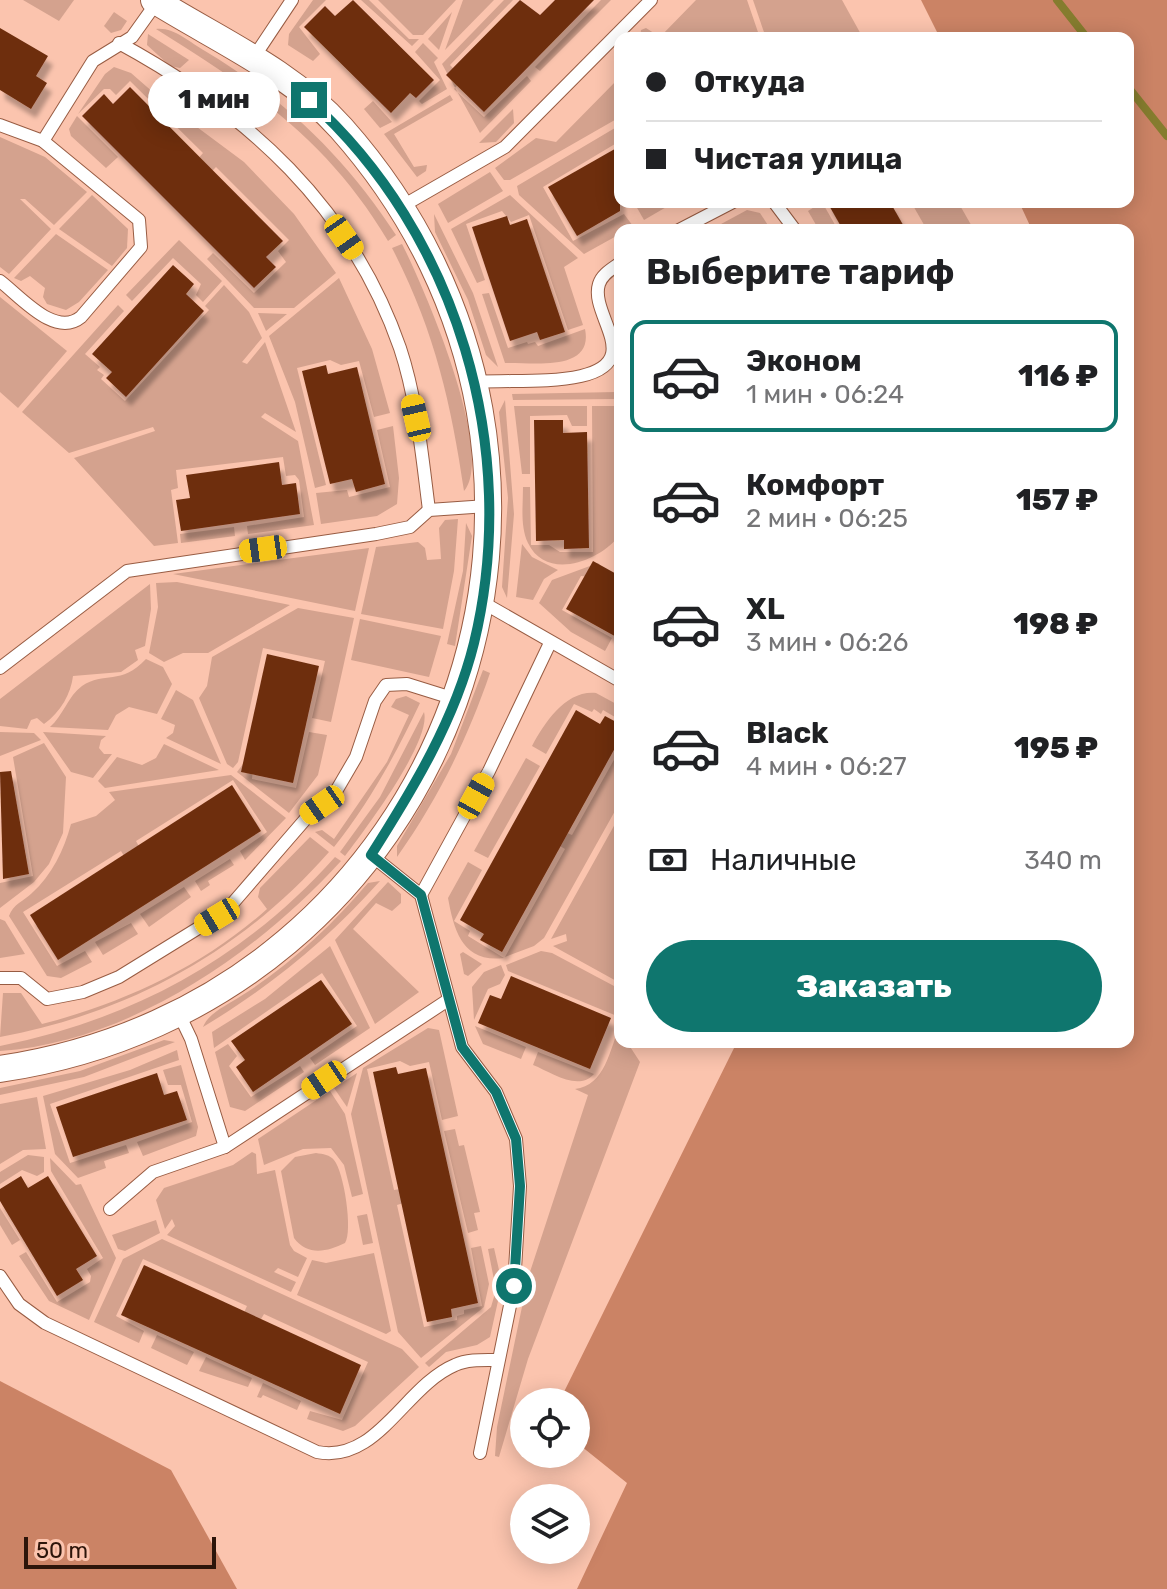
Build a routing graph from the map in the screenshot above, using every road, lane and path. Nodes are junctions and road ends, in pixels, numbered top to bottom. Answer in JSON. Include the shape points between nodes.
{"nodes":[{"id":1,"x":292,"y":0,"type":"edge"},
{"id":2,"x":651,"y":0,"type":"edge"},
{"id":3,"x":156,"y":1,"type":"edge"},
{"id":4,"x":619,"y":32,"type":"edge"},
{"id":5,"x":614,"y":37,"type":"edge"},
{"id":6,"x":119,"y":43,"type":"junction"},
{"id":7,"x":254,"y":57,"type":"junction"},
{"id":8,"x":0,"y":125,"type":"edge"},
{"id":9,"x":43,"y":141,"type":"junction"},
{"id":10,"x":399,"y":208,"type":"junction"},
{"id":11,"x":721,"y":208,"type":"edge"},
{"id":12,"x":691,"y":224,"type":"edge"},
{"id":13,"x":614,"y":267,"type":"edge"},
{"id":14,"x":0,"y":281,"type":"edge"},
{"id":15,"x":476,"y":382,"type":"junction"},
{"id":16,"x":490,"y":506,"type":"junction"},
{"id":17,"x":429,"y":510,"type":"junction"},
{"id":18,"x":482,"y":602,"type":"junction"},
{"id":19,"x":550,"y":643,"type":"junction"},
{"id":20,"x":0,"y":668,"type":"edge"},
{"id":21,"x":614,"y":678,"type":"edge"},
{"id":22,"x":455,"y":699,"type":"junction"},
{"id":23,"x":371,"y":855,"type":"junction"},
{"id":24,"x":421,"y":895,"type":"junction"},
{"id":25,"x":0,"y":978,"type":"edge"},
{"id":26,"x":448,"y":1000,"type":"junction"},
{"id":27,"x":179,"y":1014,"type":"junction"},
{"id":28,"x":0,"y":1069,"type":"edge"},
{"id":29,"x":225,"y":1147,"type":"junction"},
{"id":30,"x":110,"y":1209,"type":"dead end"},
{"id":31,"x":0,"y":1276,"type":"edge"},
{"id":32,"x":498,"y":1360,"type":"junction"},
{"id":33,"x":480,"y":1453,"type":"dead end"}],
"edges":[{"from":1,"to":7,"type":"lane"},
{"from":2,"to":4,"type":"lane"},
{"from":3,"to":6,"type":"lane","via":[[132,37]]},
{"from":3,"to":7,"type":"street"},
{"from":5,"to":10,"type":"lane","via":[[505,147]]},
{"from":6,"to":9,"type":"lane","via":[[93,61]]},
{"from":6,"to":17,"type":"lane","via":[[266,144],[308,186],[361,262],[400,349]]},
{"from":7,"to":10,"type":"street","via":[[339,126]]},
{"from":8,"to":9,"type":"lane"},
{"from":9,"to":14,"type":"lane","via":[[139,220],[141,247],[81,317],[68,325],[53,322]]},
{"from":10,"to":15,"type":"street","via":[[441,284]]},
{"from":11,"to":12,"type":"lane"},
{"from":13,"to":15,"type":"lane","via":[[597,293],[613,342],[601,367],[580,376]]},
{"from":15,"to":16,"type":"street"},
{"from":16,"to":17,"type":"lane"},
{"from":16,"to":18,"type":"street"},
{"from":17,"to":20,"type":"lane","via":[[410,527],[376,534],[127,571]]},
{"from":18,"to":19,"type":"lane"},
{"from":18,"to":22,"type":"street"},
{"from":19,"to":21,"type":"lane"},
{"from":19,"to":24,"type":"lane","via":[[489,771]]},
{"from":22,"to":23,"type":"street","via":[[407,799]]},
{"from":22,"to":25,"type":"lane","via":[[407,684],[386,685],[335,793],[309,815],[226,911],[168,947],[119,977],[55,999],[41,996],[21,978]]},
{"from":23,"to":24,"type":"lane"},
{"from":23,"to":27,"type":"street","via":[[326,906],[271,953]]},
{"from":24,"to":26,"type":"lane"},
{"from":26,"to":29,"type":"lane"},
{"from":26,"to":32,"type":"lane","via":[[462,1047],[483,1071],[508,1116],[520,1163],[514,1286]]},
{"from":27,"to":28,"type":"street","via":[[74,1054]]},
{"from":27,"to":29,"type":"lane"},
{"from":29,"to":30,"type":"lane","via":[[153,1172]]},
{"from":31,"to":32,"type":"lane","via":[[19,1304],[45,1323],[317,1452],[344,1454],[361,1445],[442,1372],[467,1361]]},
{"from":32,"to":33,"type":"lane"}]}
